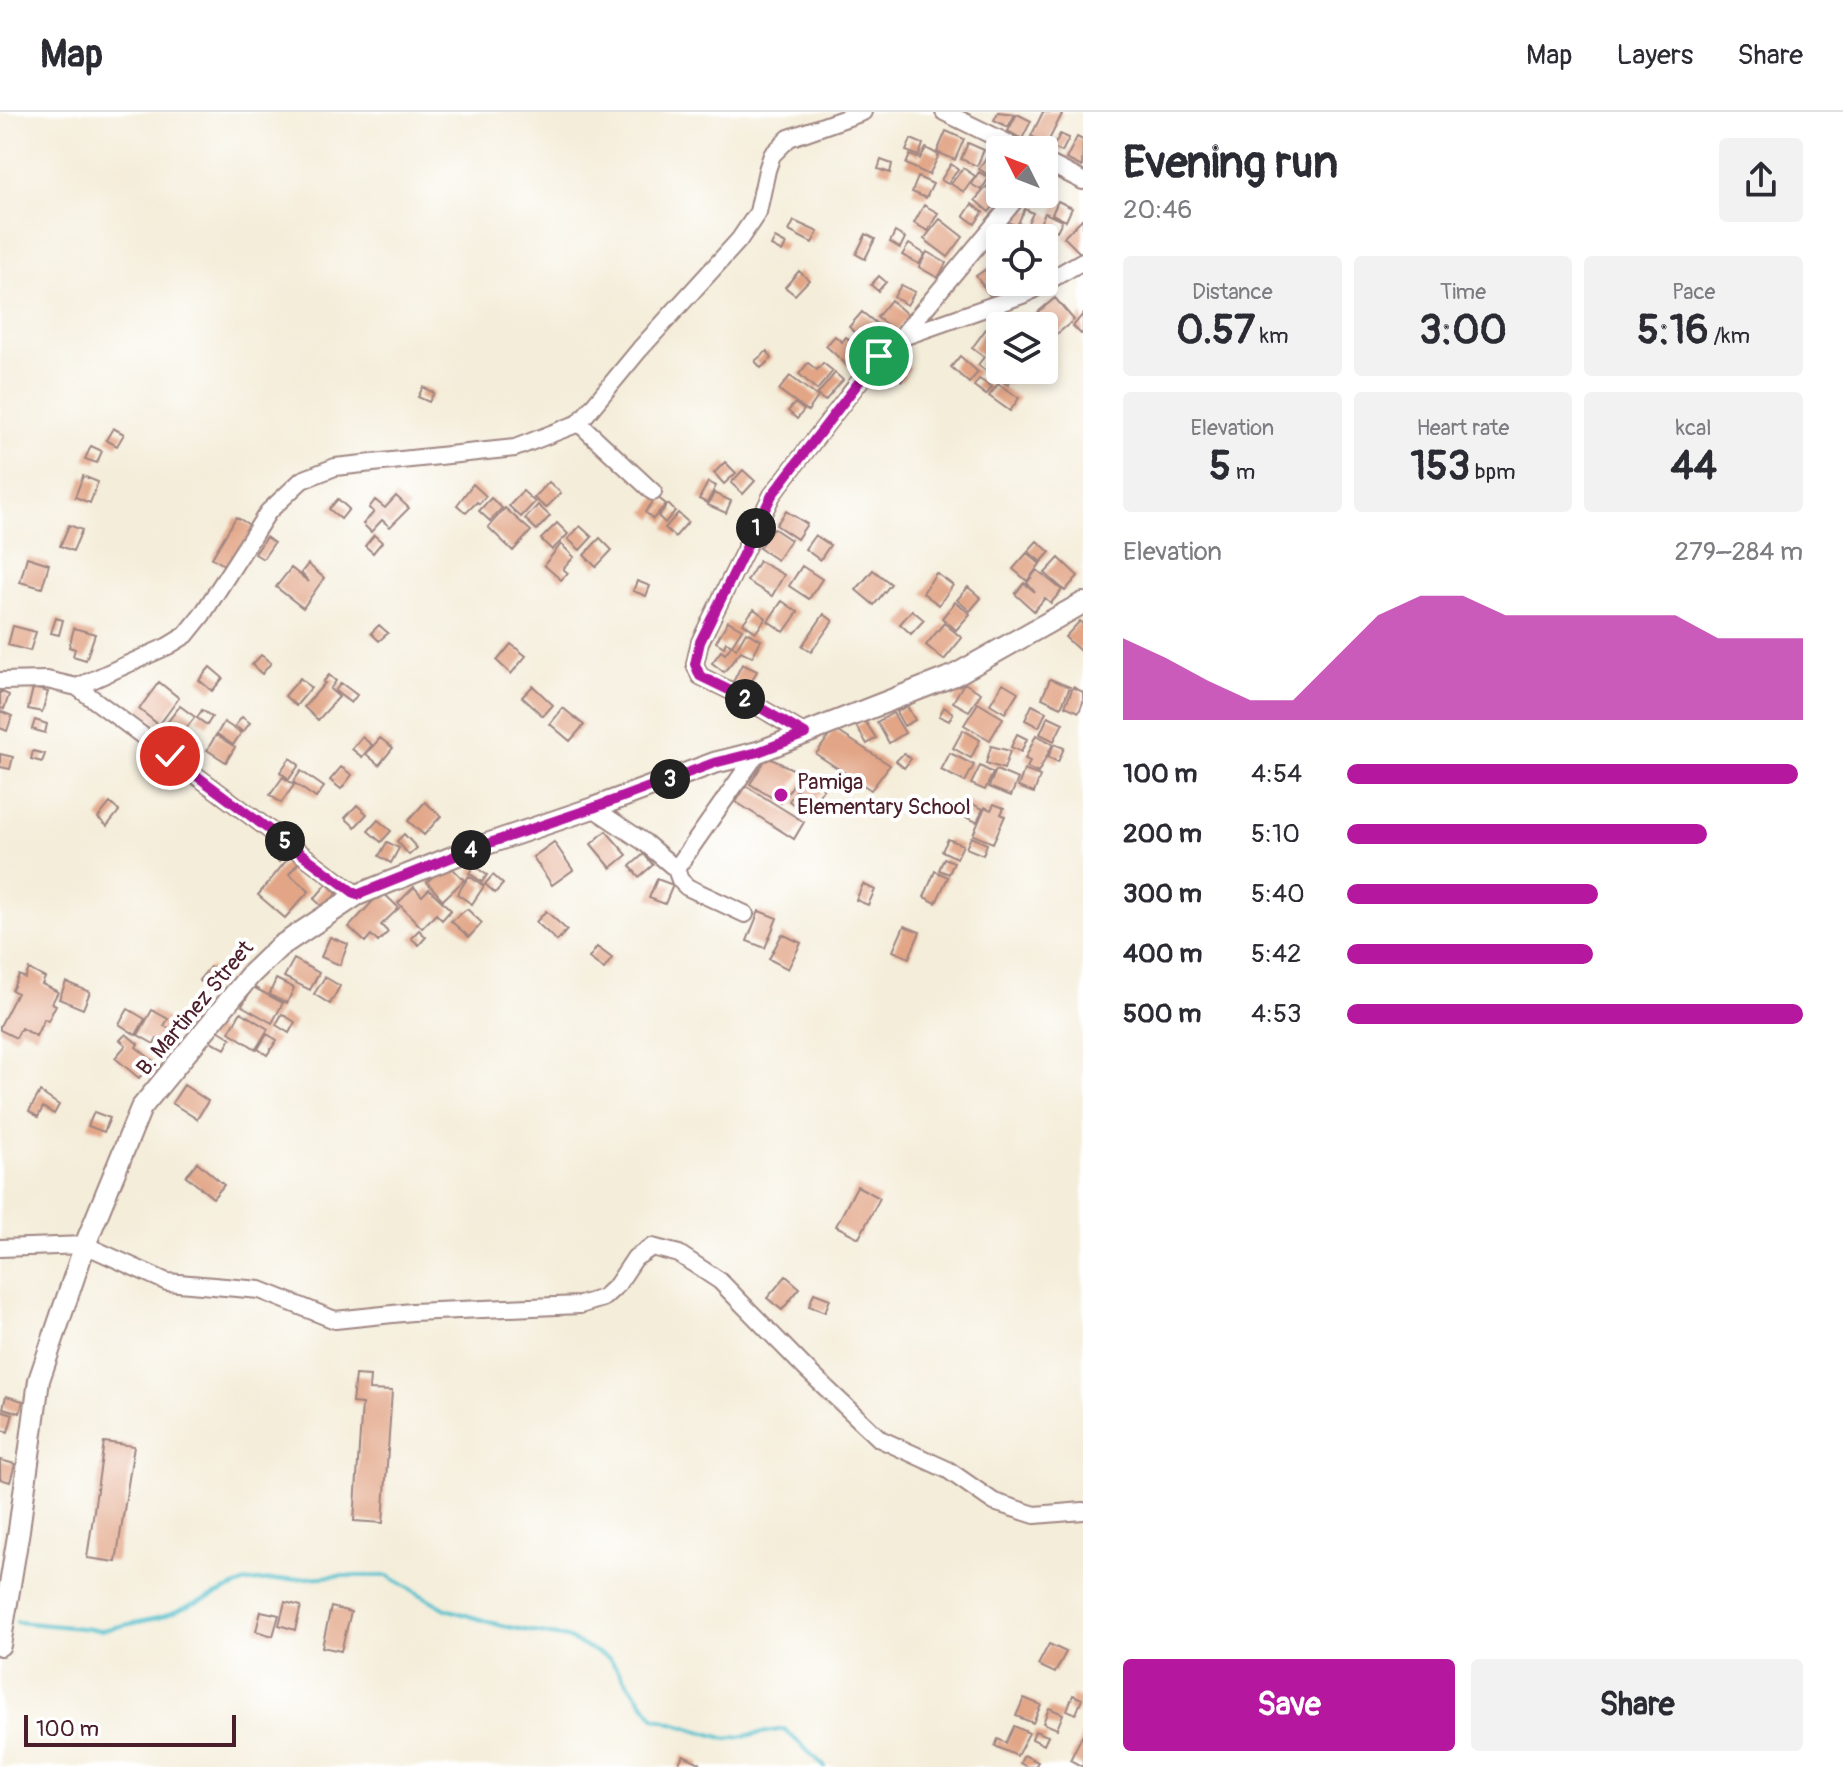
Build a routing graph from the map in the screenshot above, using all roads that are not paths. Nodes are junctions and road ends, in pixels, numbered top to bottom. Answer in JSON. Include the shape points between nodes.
{"nodes":[{"id":1,"x":863,"y":112,"type":"edge"},
{"id":2,"x":944,"y":112,"type":"edge"},
{"id":3,"x":993,"y":136,"type":"edge"},
{"id":4,"x":1058,"y":169,"type":"edge"},
{"id":5,"x":1083,"y":181,"type":"edge"},
{"id":6,"x":1008,"y":208,"type":"edge"},
{"id":7,"x":1083,"y":261,"type":"edge"},
{"id":8,"x":900,"y":338,"type":"junction"},
{"id":9,"x":579,"y":423,"type":"junction"},
{"id":10,"x":653,"y":492,"type":"dead end"},
{"id":11,"x":1083,"y":603,"type":"edge"},
{"id":12,"x":0,"y":681,"type":"edge"},
{"id":13,"x":77,"y":687,"type":"junction"},
{"id":14,"x":805,"y":734,"type":"junction"},
{"id":15,"x":758,"y":752,"type":"junction"},
{"id":16,"x":593,"y":808,"type":"junction"},
{"id":17,"x":676,"y":869,"type":"junction"},
{"id":18,"x":357,"y":895,"type":"junction"},
{"id":19,"x":745,"y":914,"type":"dead end"},
{"id":20,"x":85,"y":1245,"type":"junction"},
{"id":21,"x":0,"y":1248,"type":"edge"},
{"id":22,"x":1083,"y":1511,"type":"edge"},
{"id":23,"x":0,"y":1645,"type":"edge"}],
"edges":[{"from":1,"to":9,"type":"street","via":[[789,138],[772,155],[758,212],[739,240]]},
{"from":2,"to":3,"type":"street"},
{"from":4,"to":5,"type":"street"},
{"from":6,"to":8,"type":"street"},
{"from":7,"to":8,"type":"street","via":[[1025,294]]},
{"from":8,"to":14,"type":"street","via":[[879,356],[772,495],[700,642],[695,664],[700,676]]},
{"from":9,"to":10,"type":"street"},
{"from":9,"to":13,"type":"street","via":[[515,448],[335,467],[302,480],[268,512],[186,635]]},
{"from":11,"to":14,"type":"street","name":"B. Martinez Street","via":[[955,675]]},
{"from":12,"to":13,"type":"street","via":[[47,680]]},
{"from":13,"to":18,"type":"street"},
{"from":14,"to":15,"type":"street","name":"B. Martinez Street"},
{"from":15,"to":16,"type":"street","name":"B. Martinez Street"},
{"from":15,"to":17,"type":"street"},
{"from":16,"to":17,"type":"street"},
{"from":16,"to":18,"type":"street","name":"B. Martinez Street"},
{"from":17,"to":19,"type":"street","via":[[687,887]]},
{"from":18,"to":20,"type":"street","name":"B. Martinez Street","via":[[279,947],[251,974],[141,1108]]},
{"from":20,"to":21,"type":"street"},
{"from":20,"to":22,"type":"street","via":[[167,1282],[260,1290],[335,1320],[580,1305],[603,1298],[635,1258],[652,1247],[679,1254],[720,1281],[880,1439],[948,1470],[994,1502],[1035,1515]]},
{"from":20,"to":23,"type":"street","name":"B. Martinez Street","via":[[39,1380]]}]}
